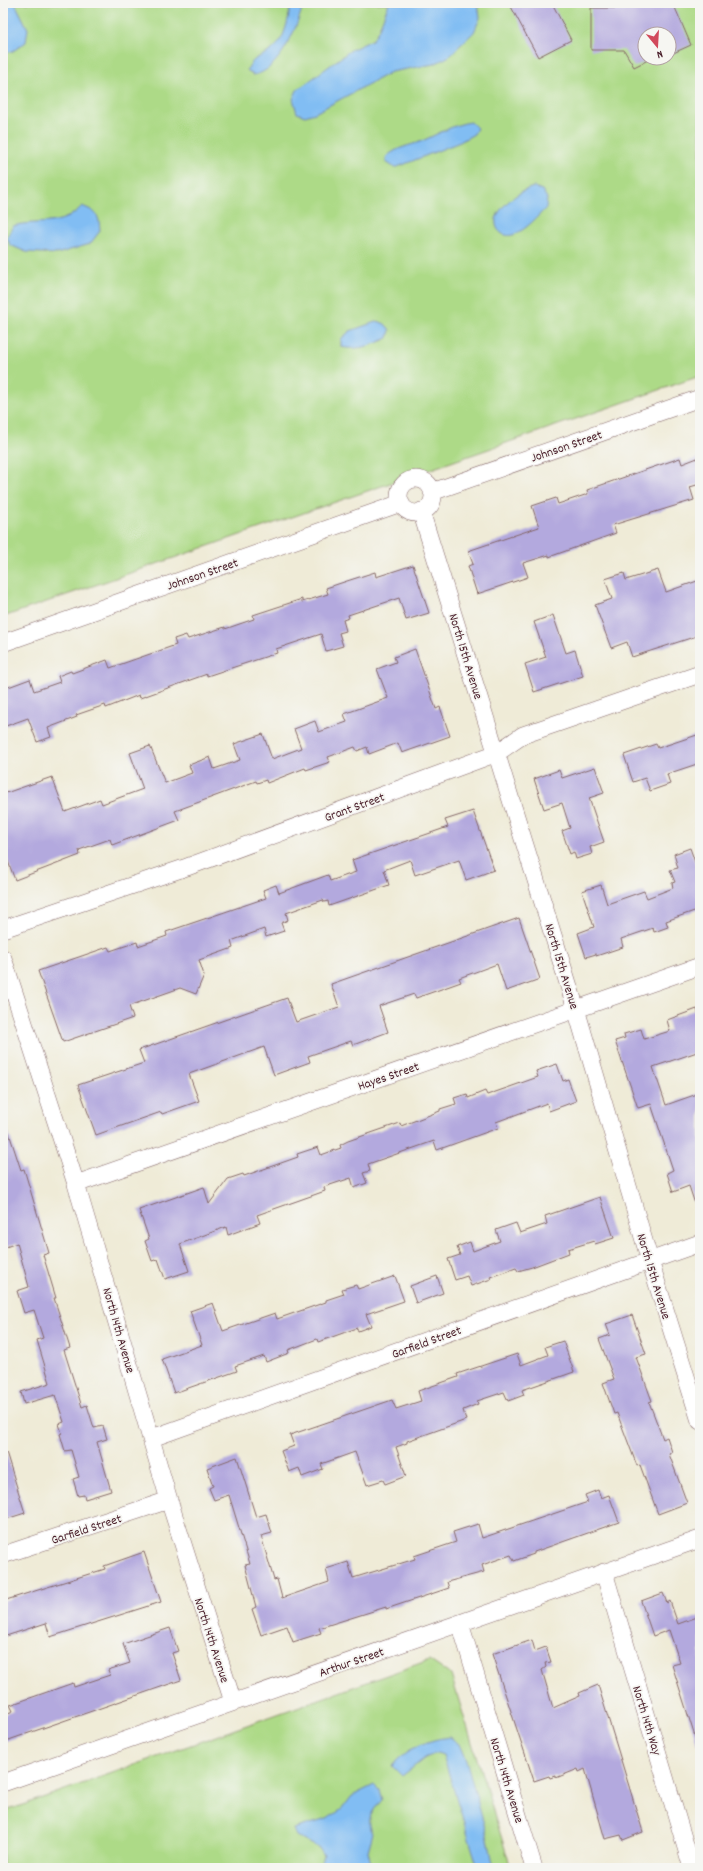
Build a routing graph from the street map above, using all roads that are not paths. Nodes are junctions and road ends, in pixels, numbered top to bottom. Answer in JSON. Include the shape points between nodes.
{"nodes":[{"id":1,"x":700,"y":398,"type":"edge"},
{"id":2,"x":432,"y":492,"type":"junction"},
{"id":3,"x":400,"y":503,"type":"junction"},
{"id":4,"x":421,"y":511,"type":"junction"},
{"id":5,"x":3,"y":643,"type":"edge"},
{"id":6,"x":700,"y":674,"type":"edge"},
{"id":7,"x":497,"y":754,"type":"junction"},
{"id":8,"x":3,"y":929,"type":"edge"},
{"id":9,"x":3,"y":958,"type":"edge"},
{"id":10,"x":700,"y":966,"type":"edge"},
{"id":11,"x":576,"y":1009,"type":"junction"},
{"id":12,"x":76,"y":1184,"type":"junction"},
{"id":13,"x":700,"y":1243,"type":"edge"},
{"id":14,"x":650,"y":1261,"type":"junction"},
{"id":15,"x":700,"y":1421,"type":"edge"},
{"id":16,"x":152,"y":1438,"type":"junction"},
{"id":17,"x":169,"y":1500,"type":"junction"},
{"id":18,"x":700,"y":1539,"type":"edge"},
{"id":19,"x":3,"y":1556,"type":"edge"},
{"id":20,"x":604,"y":1572,"type":"junction"},
{"id":21,"x":460,"y":1623,"type":"junction"},
{"id":22,"x":233,"y":1702,"type":"junction"},
{"id":23,"x":3,"y":1783,"type":"edge"},
{"id":24,"x":534,"y":1868,"type":"edge"},
{"id":25,"x":692,"y":1868,"type":"edge"}],
"edges":[{"from":1,"to":2,"type":"street","name":"Johnson Street"},
{"from":2,"to":3,"type":"street","via":[[424,481],[409,480],[399,492]]},
{"from":2,"to":4,"type":"street","via":[[432,501]]},
{"from":3,"to":4,"type":"street","via":[[413,512]]},
{"from":3,"to":5,"type":"street","name":"Johnson Street"},
{"from":4,"to":7,"type":"street","name":"North 15th Avenue"},
{"from":6,"to":7,"type":"street","name":"Grant Street","via":[[523,735]]},
{"from":7,"to":8,"type":"street","name":"Grant Street","via":[[187,867]]},
{"from":7,"to":11,"type":"street","name":"North 15th Avenue"},
{"from":9,"to":12,"type":"street","name":"North 14th Avenue"},
{"from":10,"to":11,"type":"street","name":"Hayes Street"},
{"from":11,"to":12,"type":"street","name":"Hayes Street"},
{"from":11,"to":14,"type":"street","name":"North 15th Avenue"},
{"from":12,"to":16,"type":"street","name":"North 14th Avenue"},
{"from":13,"to":14,"type":"street","name":"Garfield Street"},
{"from":14,"to":15,"type":"street","name":"North 15th Avenue"},
{"from":14,"to":16,"type":"street","name":"Garfield Street"},
{"from":16,"to":17,"type":"street","name":"North 14th Avenue"},
{"from":17,"to":19,"type":"street","name":"Garfield Street"},
{"from":17,"to":22,"type":"street","name":"North 14th Avenue"},
{"from":18,"to":20,"type":"street","name":"Arthur Street"},
{"from":20,"to":21,"type":"street","name":"Arthur Street"},
{"from":20,"to":25,"type":"street","name":"North 14th Way"},
{"from":21,"to":22,"type":"street","name":"Arthur Street"},
{"from":21,"to":24,"type":"street","name":"North 14th Avenue"},
{"from":22,"to":23,"type":"street","name":"Arthur Street"}]}
